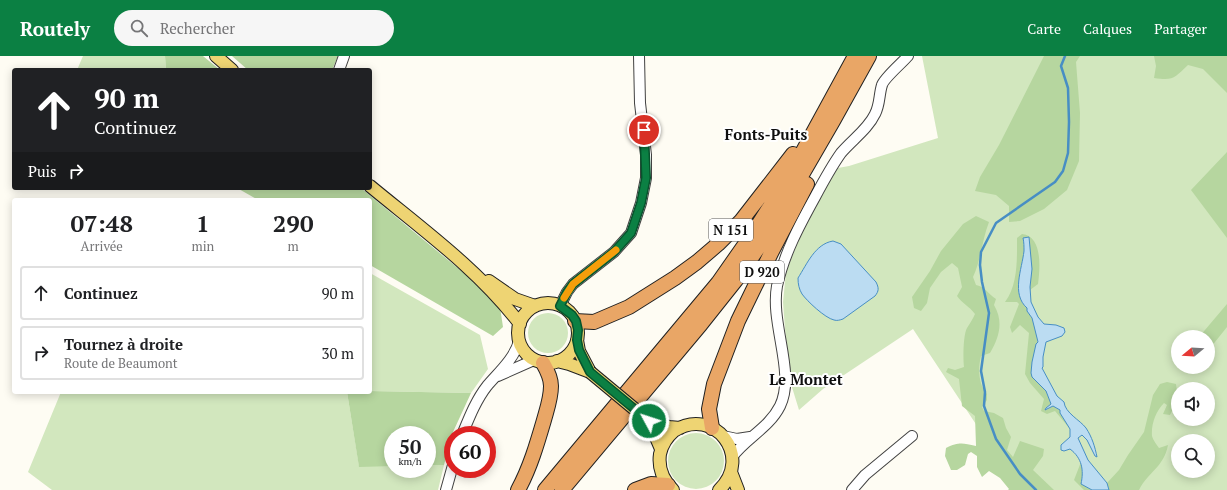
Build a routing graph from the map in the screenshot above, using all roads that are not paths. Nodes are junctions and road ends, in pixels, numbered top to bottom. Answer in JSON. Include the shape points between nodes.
{"nodes":[{"id":1,"x":216,"y":56,"type":"edge"},
{"id":2,"x":344,"y":56,"type":"edge"},
{"id":3,"x":639,"y":56,"type":"edge"},
{"id":4,"x":855,"y":56,"type":"edge"},
{"id":5,"x":869,"y":56,"type":"edge"},
{"id":6,"x":908,"y":56,"type":"edge"},
{"id":7,"x":230,"y":68,"type":"edge"},
{"id":8,"x":340,"y":68,"type":"edge"},
{"id":9,"x":841,"y":82,"type":"junction"},
{"id":10,"x":833,"y":121,"type":"junction"},
{"id":11,"x":372,"y":188,"type":"edge"},
{"id":12,"x":466,"y":266,"type":"junction"},
{"id":13,"x":535,"y":306,"type":"junction"},
{"id":14,"x":560,"y":306,"type":"junction"},
{"id":15,"x":576,"y":321,"type":"junction"},
{"id":16,"x":520,"y":324,"type":"junction"},
{"id":17,"x":577,"y":340,"type":"junction"},
{"id":18,"x":519,"y":341,"type":"junction"},
{"id":19,"x":539,"y":361,"type":"junction"},
{"id":20,"x":557,"y":361,"type":"junction"},
{"id":21,"x":590,"y":372,"type":"junction"},
{"id":22,"x":498,"y":376,"type":"junction"},
{"id":23,"x":649,"y":421,"type":"junction"},
{"id":24,"x":466,"y":426,"type":"edge"},
{"id":25,"x":680,"y":428,"type":"junction"},
{"id":26,"x":717,"y":432,"type":"junction"},
{"id":27,"x":755,"y":434,"type":"junction"},
{"id":28,"x":912,"y":436,"type":"dead end"},
{"id":29,"x":661,"y":449,"type":"junction"},
{"id":30,"x":732,"y":456,"type":"junction"},
{"id":31,"x":731,"y":472,"type":"junction"},
{"id":32,"x":449,"y":478,"type":"edge"},
{"id":33,"x":670,"y":488,"type":"edge"},
{"id":34,"x":446,"y":490,"type":"edge"},
{"id":35,"x":518,"y":490,"type":"edge"},
{"id":36,"x":545,"y":490,"type":"edge"},
{"id":37,"x":562,"y":490,"type":"edge"},
{"id":38,"x":635,"y":490,"type":"edge"},
{"id":39,"x":719,"y":490,"type":"edge"},
{"id":40,"x":738,"y":490,"type":"edge"},
{"id":41,"x":852,"y":490,"type":"edge"}],
"edges":[{"from":1,"to":7,"type":"main road"},
{"from":2,"to":8,"type":"street"},
{"from":3,"to":14,"type":"street","via":[[640,103],[646,155],[646,178],[641,203],[631,233],[614,252],[573,284]]},
{"from":4,"to":9,"type":"highway","number":"D 920"},
{"from":5,"to":10,"type":"highway","number":"D 920"},
{"from":6,"to":27,"type":"street","via":[[883,81],[876,114],[830,168],[788,250],[779,278],[776,302],[784,392],[776,413]]},
{"from":9,"to":15,"type":"highway","number":"N 151","via":[[822,104],[788,162],[741,221],[718,244],[675,278],[629,307],[594,322]]},
{"from":9,"to":36,"type":"highway","number":"D 920","via":[[790,175],[718,283]]},
{"from":10,"to":26,"type":"highway","number":"D 920","via":[[813,173],[738,321],[714,384],[709,409]]},
{"from":10,"to":37,"type":"highway","number":"D 920","via":[[767,235],[736,280]]},
{"from":11,"to":12,"type":"main road"},
{"from":12,"to":13,"type":"main road","via":[[515,299]]},
{"from":12,"to":16,"type":"main road","via":[[507,307]]},
{"from":13,"to":14,"type":"main road"},
{"from":13,"to":16,"type":"main road","via":[[528,311]]},
{"from":14,"to":15,"type":"main road"},
{"from":15,"to":17,"type":"main road"},
{"from":16,"to":18,"type":"main road"},
{"from":17,"to":20,"type":"main road","via":[[573,349],[562,360]]},
{"from":17,"to":21,"type":"main road"},
{"from":18,"to":19,"type":"main road","via":[[524,351]]},
{"from":18,"to":22,"type":"street","via":[[517,349]]},
{"from":19,"to":20,"type":"main road"},
{"from":19,"to":22,"type":"street","via":[[528,361]]},
{"from":19,"to":35,"type":"highway","via":[[549,375],[549,403],[537,444]]},
{"from":20,"to":21,"type":"main road"},
{"from":21,"to":23,"type":"main road","bridge":true},
{"from":22,"to":24,"type":"street","via":[[487,386],[473,408]]},
{"from":23,"to":25,"type":"main road"},
{"from":23,"to":29,"type":"main road"},
{"from":25,"to":26,"type":"main road","via":[[696,424]]},
{"from":25,"to":29,"type":"main road","via":[[665,440]]},
{"from":26,"to":27,"type":"street","via":[[733,439]]},
{"from":26,"to":30,"type":"main road","via":[[731,449]]},
{"from":27,"to":30,"type":"street"},
{"from":28,"to":41,"type":"street","via":[[865,474]]},
{"from":29,"to":33,"type":"main road","via":[[661,474]]},
{"from":30,"to":31,"type":"main road"},
{"from":31,"to":39,"type":"main road"},
{"from":31,"to":40,"type":"main road"},
{"from":32,"to":34,"type":"street"},
{"from":33,"to":38,"type":"highway","via":[[651,484]]}]}
